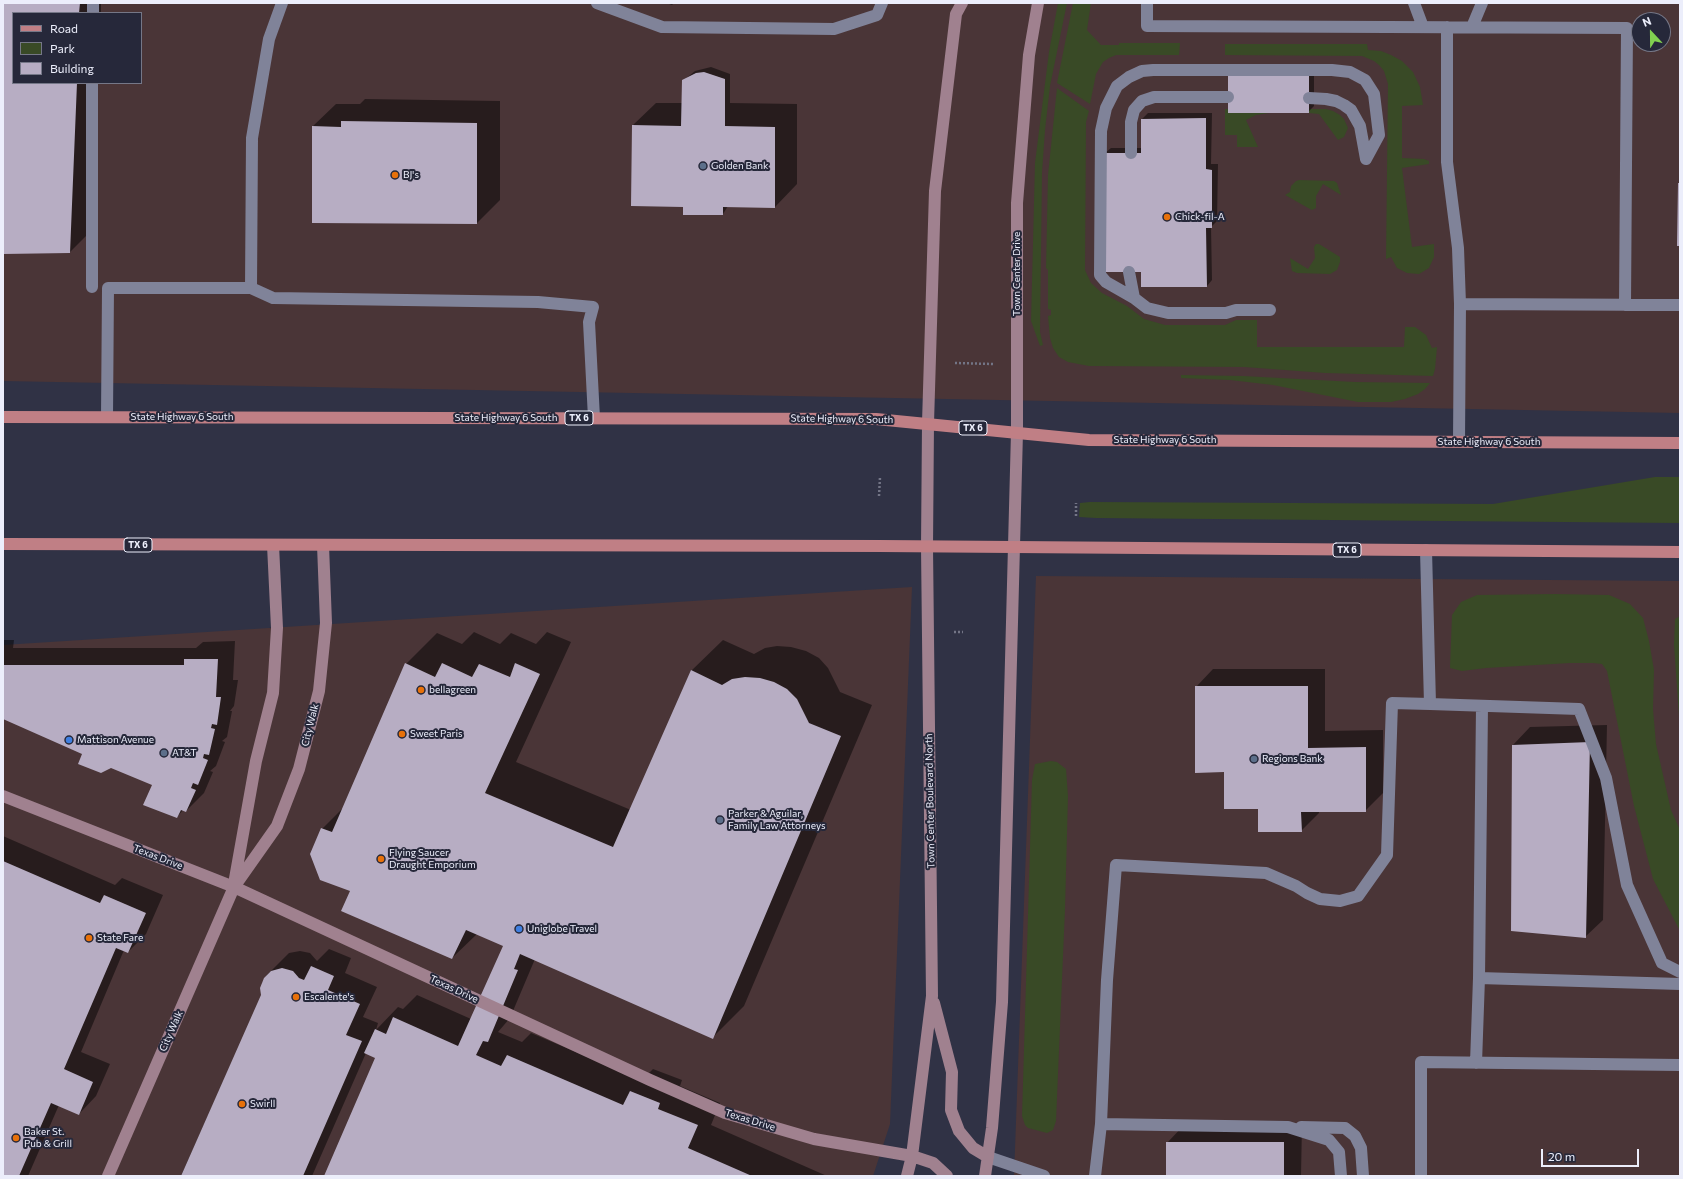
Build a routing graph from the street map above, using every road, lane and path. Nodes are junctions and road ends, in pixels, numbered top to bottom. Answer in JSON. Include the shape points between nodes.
{"nodes":[{"id":1,"x":282,"y":3,"type":"edge"},
{"id":2,"x":597,"y":3,"type":"edge"},
{"id":3,"x":882,"y":3,"type":"edge"},
{"id":4,"x":962,"y":3,"type":"edge"},
{"id":5,"x":1038,"y":3,"type":"edge"},
{"id":6,"x":1147,"y":3,"type":"edge"},
{"id":7,"x":1414,"y":3,"type":"edge"},
{"id":8,"x":1482,"y":3,"type":"edge"},
{"id":9,"x":1423,"y":27,"type":"junction"},
{"id":10,"x":1448,"y":27,"type":"junction"},
{"id":11,"x":1472,"y":27,"type":"junction"},
{"id":12,"x":92,"y":84,"type":"edge"},
{"id":13,"x":1228,"y":97,"type":"dead end"},
{"id":14,"x":1309,"y":98,"type":"dead end"},
{"id":15,"x":1131,"y":153,"type":"dead end"},
{"id":16,"x":1130,"y":272,"type":"dead end"},
{"id":17,"x":92,"y":287,"type":"dead end"},
{"id":18,"x":251,"y":288,"type":"junction"},
{"id":19,"x":1134,"y":298,"type":"junction"},
{"id":20,"x":1460,"y":304,"type":"junction"},
{"id":21,"x":1625,"y":305,"type":"junction"},
{"id":22,"x":1680,"y":305,"type":"edge"},
{"id":23,"x":1270,"y":310,"type":"dead end"},
{"id":24,"x":955,"y":363,"type":"dead end"},
{"id":25,"x":994,"y":364,"type":"dead end"},
{"id":26,"x":3,"y":417,"type":"edge"},
{"id":27,"x":108,"y":417,"type":"junction"},
{"id":28,"x":594,"y":418,"type":"junction"},
{"id":29,"x":928,"y":423,"type":"junction"},
{"id":30,"x":1017,"y":432,"type":"junction"},
{"id":31,"x":1459,"y":442,"type":"junction"},
{"id":32,"x":1680,"y":443,"type":"edge"},
{"id":33,"x":880,"y":477,"type":"dead end"},
{"id":34,"x":879,"y":496,"type":"dead end"},
{"id":35,"x":1076,"y":503,"type":"dead end"},
{"id":36,"x":1076,"y":516,"type":"dead end"},
{"id":37,"x":3,"y":544,"type":"edge"},
{"id":38,"x":273,"y":545,"type":"junction"},
{"id":39,"x":323,"y":545,"type":"junction"},
{"id":40,"x":927,"y":547,"type":"junction"},
{"id":41,"x":1014,"y":547,"type":"junction"},
{"id":42,"x":1426,"y":550,"type":"junction"},
{"id":43,"x":1680,"y":552,"type":"edge"},
{"id":44,"x":954,"y":632,"type":"dead end"},
{"id":45,"x":963,"y":632,"type":"dead end"},
{"id":46,"x":1430,"y":704,"type":"junction"},
{"id":47,"x":1482,"y":706,"type":"junction"},
{"id":48,"x":3,"y":796,"type":"edge"},
{"id":49,"x":234,"y":887,"type":"junction"},
{"id":50,"x":1680,"y":972,"type":"edge"},
{"id":51,"x":1479,"y":978,"type":"junction"},
{"id":52,"x":1680,"y":984,"type":"edge"},
{"id":53,"x":932,"y":996,"type":"junction"},
{"id":54,"x":1476,"y":1063,"type":"junction"},
{"id":55,"x":1680,"y":1065,"type":"edge"},
{"id":56,"x":1101,"y":1124,"type":"junction"},
{"id":57,"x":1288,"y":1127,"type":"junction"},
{"id":58,"x":912,"y":1156,"type":"junction"},
{"id":59,"x":988,"y":1157,"type":"junction"},
{"id":60,"x":108,"y":1176,"type":"edge"},
{"id":61,"x":907,"y":1176,"type":"edge"},
{"id":62,"x":947,"y":1176,"type":"edge"},
{"id":63,"x":985,"y":1176,"type":"edge"},
{"id":64,"x":1044,"y":1176,"type":"edge"},
{"id":65,"x":1095,"y":1176,"type":"edge"},
{"id":66,"x":1341,"y":1176,"type":"edge"},
{"id":67,"x":1363,"y":1176,"type":"edge"},
{"id":68,"x":1421,"y":1176,"type":"edge"}],
"edges":[{"from":1,"to":18,"type":"lane","via":[[269,39],[252,138]]},
{"from":2,"to":3,"type":"lane","via":[[662,27],[834,29],[877,15]]},
{"from":4,"to":29,"type":"street","via":[[956,14],[936,191]]},
{"from":5,"to":30,"type":"street","name":"Town Center Drive","via":[[1029,55],[1017,203]]},
{"from":6,"to":9,"type":"lane","via":[[1147,26]]},
{"from":7,"to":9,"type":"lane"},
{"from":8,"to":11,"type":"lane"},
{"from":9,"to":10,"type":"lane"},
{"from":10,"to":11,"type":"lane"},
{"from":10,"to":20,"type":"lane","via":[[1447,162],[1458,248]]},
{"from":11,"to":21,"type":"lane","via":[[1627,28]]},
{"from":12,"to":17,"type":"lane"},
{"from":13,"to":15,"type":"lane","via":[[1154,98],[1142,101],[1134,110],[1131,122]]},
{"from":14,"to":19,"type":"lane","via":[[1336,101],[1351,110],[1360,126],[1366,160],[1379,135],[1374,94],[1365,80],[1350,72],[1153,70],[1142,71],[1117,86],[1106,108],[1101,131],[1100,275],[1106,282]]},
{"from":16,"to":19,"type":"lane"},
{"from":18,"to":27,"type":"lane","via":[[108,288]]},
{"from":18,"to":28,"type":"lane","via":[[273,298],[538,302],[592,308],[589,322]]},
{"from":19,"to":23,"type":"lane","via":[[1147,308],[1168,313]]},
{"from":20,"to":21,"type":"lane"},
{"from":20,"to":31,"type":"lane"},
{"from":21,"to":22,"type":"lane"},
{"from":24,"to":25,"type":"path"},
{"from":26,"to":27,"type":"main road","name":"State Highway 6 South","number":"TX 6"},
{"from":27,"to":28,"type":"main road","name":"State Highway 6 South","number":"TX 6"},
{"from":28,"to":29,"type":"main road","name":"State Highway 6 South","number":"TX 6","via":[[876,418]]},
{"from":29,"to":30,"type":"main road","name":"State Highway 6 South","number":"TX 6"},
{"from":29,"to":40,"type":"street","name":"Town Center Boulevard North"},
{"from":30,"to":31,"type":"main road","name":"State Highway 6 South","number":"TX 6","via":[[1089,440]]},
{"from":30,"to":41,"type":"street","name":"Town Center Drive"},
{"from":31,"to":32,"type":"main road","name":"State Highway 6 South","number":"TX 6"},
{"from":33,"to":34,"type":"path"},
{"from":35,"to":36,"type":"path"},
{"from":37,"to":38,"type":"main road","number":"TX 6"},
{"from":38,"to":39,"type":"main road","number":"TX 6"},
{"from":38,"to":49,"type":"street","name":"City Walk","via":[[276,628],[273,693],[256,761]]},
{"from":39,"to":40,"type":"main road","number":"TX 6"},
{"from":39,"to":49,"type":"street","name":"City Walk","via":[[326,623],[319,690],[299,769],[277,826]]},
{"from":40,"to":41,"type":"main road","number":"TX 6"},
{"from":40,"to":53,"type":"street","name":"Town Center Boulevard North"},
{"from":41,"to":42,"type":"main road","number":"TX 6"},
{"from":41,"to":59,"type":"street","via":[[1002,1002]]},
{"from":42,"to":43,"type":"main road","number":"TX 6"},
{"from":42,"to":46,"type":"lane"},
{"from":44,"to":45,"type":"path"},
{"from":46,"to":47,"type":"lane"},
{"from":46,"to":56,"type":"lane","via":[[1392,703],[1387,855],[1358,896],[1340,901],[1320,899],[1266,873],[1116,865]]},
{"from":47,"to":50,"type":"lane","via":[[1578,709],[1606,778],[1627,885],[1662,963]]},
{"from":47,"to":51,"type":"lane"},
{"from":48,"to":49,"type":"street","name":"Texas Drive"},
{"from":49,"to":58,"type":"street","name":"Texas Drive","via":[[725,1113],[814,1139]]},
{"from":49,"to":60,"type":"street","name":"City Walk"},
{"from":51,"to":52,"type":"lane"},
{"from":51,"to":54,"type":"lane"},
{"from":53,"to":58,"type":"street","name":"Town Center Boulevard North"},
{"from":53,"to":59,"type":"street","via":[[952,1072],[951,1110],[959,1131],[973,1148]]},
{"from":54,"to":55,"type":"lane"},
{"from":54,"to":68,"type":"lane","via":[[1421,1062]]},
{"from":56,"to":57,"type":"lane"},
{"from":56,"to":65,"type":"lane"},
{"from":57,"to":66,"type":"lane","via":[[1329,1140],[1339,1152]]},
{"from":57,"to":67,"type":"lane","via":[[1346,1128],[1356,1136],[1361,1148]]},
{"from":58,"to":61,"type":"street","name":"Town Center Boulevard North"},
{"from":58,"to":62,"type":"street","name":"Texas Drive","via":[[934,1163]]},
{"from":59,"to":63,"type":"street"},
{"from":59,"to":64,"type":"lane"}]}
